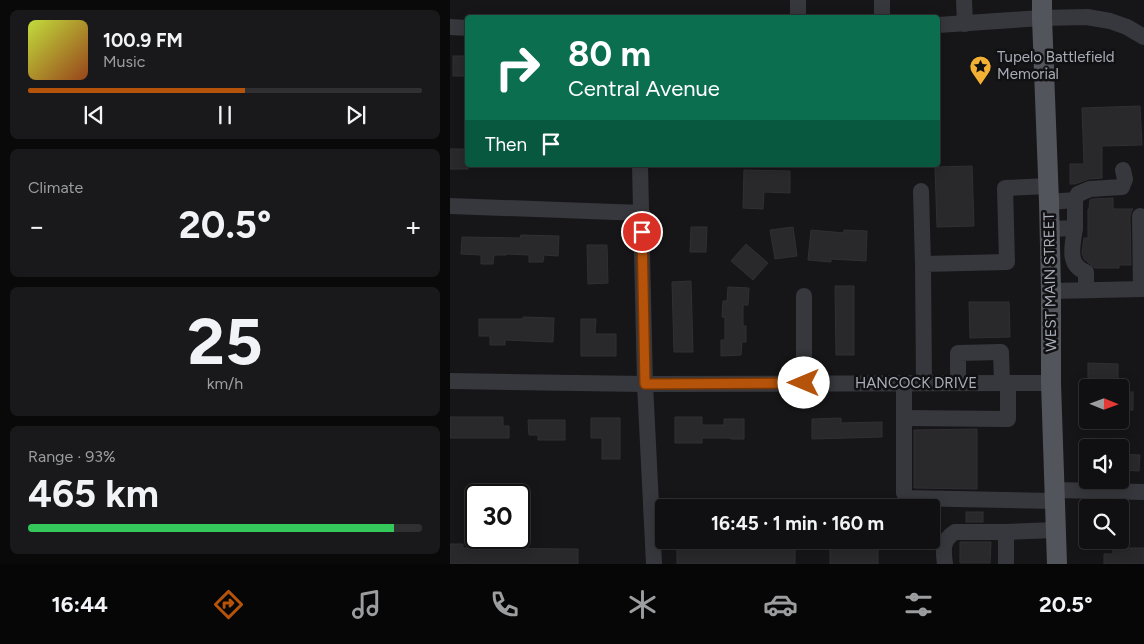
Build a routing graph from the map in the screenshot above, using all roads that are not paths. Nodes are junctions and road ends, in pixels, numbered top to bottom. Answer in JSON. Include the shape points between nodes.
{"nodes":[{"id":1,"x":798,"y":0,"type":"edge"},
{"id":2,"x":882,"y":0,"type":"edge"},
{"id":3,"x":964,"y":0,"type":"edge"},
{"id":4,"x":1042,"y":9,"type":"edge"},
{"id":5,"x":798,"y":15,"type":"edge"},
{"id":6,"x":882,"y":15,"type":"edge"},
{"id":7,"x":965,"y":24,"type":"junction"},
{"id":8,"x":940,"y":25,"type":"edge"},
{"id":9,"x":450,"y":27,"type":"edge"},
{"id":10,"x":465,"y":28,"type":"edge"},
{"id":11,"x":1144,"y":37,"type":"edge"},
{"id":12,"x":640,"y":167,"type":"edge"},
{"id":13,"x":1123,"y":170,"type":"dead end"},
{"id":14,"x":921,"y":191,"type":"dead end"},
{"id":15,"x":1049,"y":194,"type":"junction"},
{"id":16,"x":1075,"y":200,"type":"junction"},
{"id":17,"x":450,"y":206,"type":"edge"},
{"id":18,"x":642,"y":213,"type":"junction"},
{"id":19,"x":1140,"y":216,"type":"dead end"},
{"id":20,"x":1075,"y":228,"type":"junction"},
{"id":21,"x":1050,"y":229,"type":"junction"},
{"id":22,"x":924,"y":264,"type":"junction"},
{"id":23,"x":1086,"y":290,"type":"junction"},
{"id":24,"x":1143,"y":290,"type":"edge"},
{"id":25,"x":1052,"y":291,"type":"junction"},
{"id":26,"x":804,"y":296,"type":"dead end"},
{"id":27,"x":450,"y":381,"type":"edge"},
{"id":28,"x":804,"y":383,"type":"junction"},
{"id":29,"x":904,"y":383,"type":"junction"},
{"id":30,"x":958,"y":383,"type":"junction"},
{"id":31,"x":1005,"y":383,"type":"junction"},
{"id":32,"x":1051,"y":383,"type":"junction"},
{"id":33,"x":645,"y":384,"type":"junction"},
{"id":34,"x":924,"y":384,"type":"junction"},
{"id":35,"x":904,"y":418,"type":"junction"},
{"id":36,"x":1144,"y":492,"type":"edge"},
{"id":37,"x":1055,"y":496,"type":"junction"},
{"id":38,"x":1056,"y":530,"type":"junction"},
{"id":39,"x":1006,"y":532,"type":"junction"},
{"id":40,"x":654,"y":564,"type":"edge"},
{"id":41,"x":944,"y":564,"type":"edge"},
{"id":42,"x":1006,"y":564,"type":"edge"},
{"id":43,"x":1057,"y":564,"type":"edge"}],
"edges":[{"from":1,"to":5,"type":"street"},
{"from":2,"to":6,"type":"street"},
{"from":3,"to":7,"type":"street"},
{"from":4,"to":7,"type":"street"},
{"from":4,"to":11,"type":"street","via":[[1110,21],[1127,26]]},
{"from":4,"to":15,"type":"main road","name":"WEST MAIN STREET"},
{"from":7,"to":8,"type":"street"},
{"from":9,"to":10,"type":"street"},
{"from":12,"to":18,"type":"street"},
{"from":13,"to":16,"type":"street","via":[[1125,179],[1122,187],[1090,189],[1078,194]]},
{"from":14,"to":22,"type":"street"},
{"from":15,"to":16,"type":"street"},
{"from":15,"to":21,"type":"main road","name":"WEST MAIN STREET"},
{"from":15,"to":22,"type":"street","via":[[1005,188],[1006,262]]},
{"from":16,"to":20,"type":"street"},
{"from":17,"to":18,"type":"street"},
{"from":18,"to":33,"type":"street"},
{"from":19,"to":24,"type":"street"},
{"from":20,"to":21,"type":"street"},
{"from":20,"to":23,"type":"street","via":[[1073,261],[1079,270],[1086,272]]},
{"from":21,"to":25,"type":"main road","name":"WEST MAIN STREET"},
{"from":22,"to":34,"type":"street"},
{"from":23,"to":24,"type":"street"},
{"from":23,"to":25,"type":"street"},
{"from":25,"to":32,"type":"main road","name":"WEST MAIN STREET"},
{"from":26,"to":28,"type":"street"},
{"from":27,"to":33,"type":"street","name":"HANCOCK DRIVE"},
{"from":28,"to":29,"type":"street","name":"HANCOCK DRIVE"},
{"from":28,"to":33,"type":"street","name":"HANCOCK DRIVE"},
{"from":29,"to":34,"type":"street","name":"HANCOCK DRIVE"},
{"from":29,"to":35,"type":"street"},
{"from":30,"to":31,"type":"street","name":"HANCOCK DRIVE"},
{"from":30,"to":31,"type":"street","via":[[958,353],[1001,352]]},
{"from":30,"to":34,"type":"street","name":"HANCOCK DRIVE"},
{"from":31,"to":32,"type":"street","name":"HANCOCK DRIVE"},
{"from":31,"to":35,"type":"street","via":[[1008,419]]},
{"from":32,"to":37,"type":"main road","name":"WEST MAIN STREET"},
{"from":33,"to":40,"type":"street"},
{"from":35,"to":37,"type":"street","via":[[904,493],[907,498]]},
{"from":36,"to":37,"type":"street"},
{"from":37,"to":38,"type":"main road","name":"WEST MAIN STREET"},
{"from":38,"to":39,"type":"street"},
{"from":38,"to":43,"type":"main road","name":"WEST MAIN STREET"},
{"from":39,"to":41,"type":"street","via":[[955,532],[948,536],[945,544]]},
{"from":39,"to":42,"type":"street"}]}
